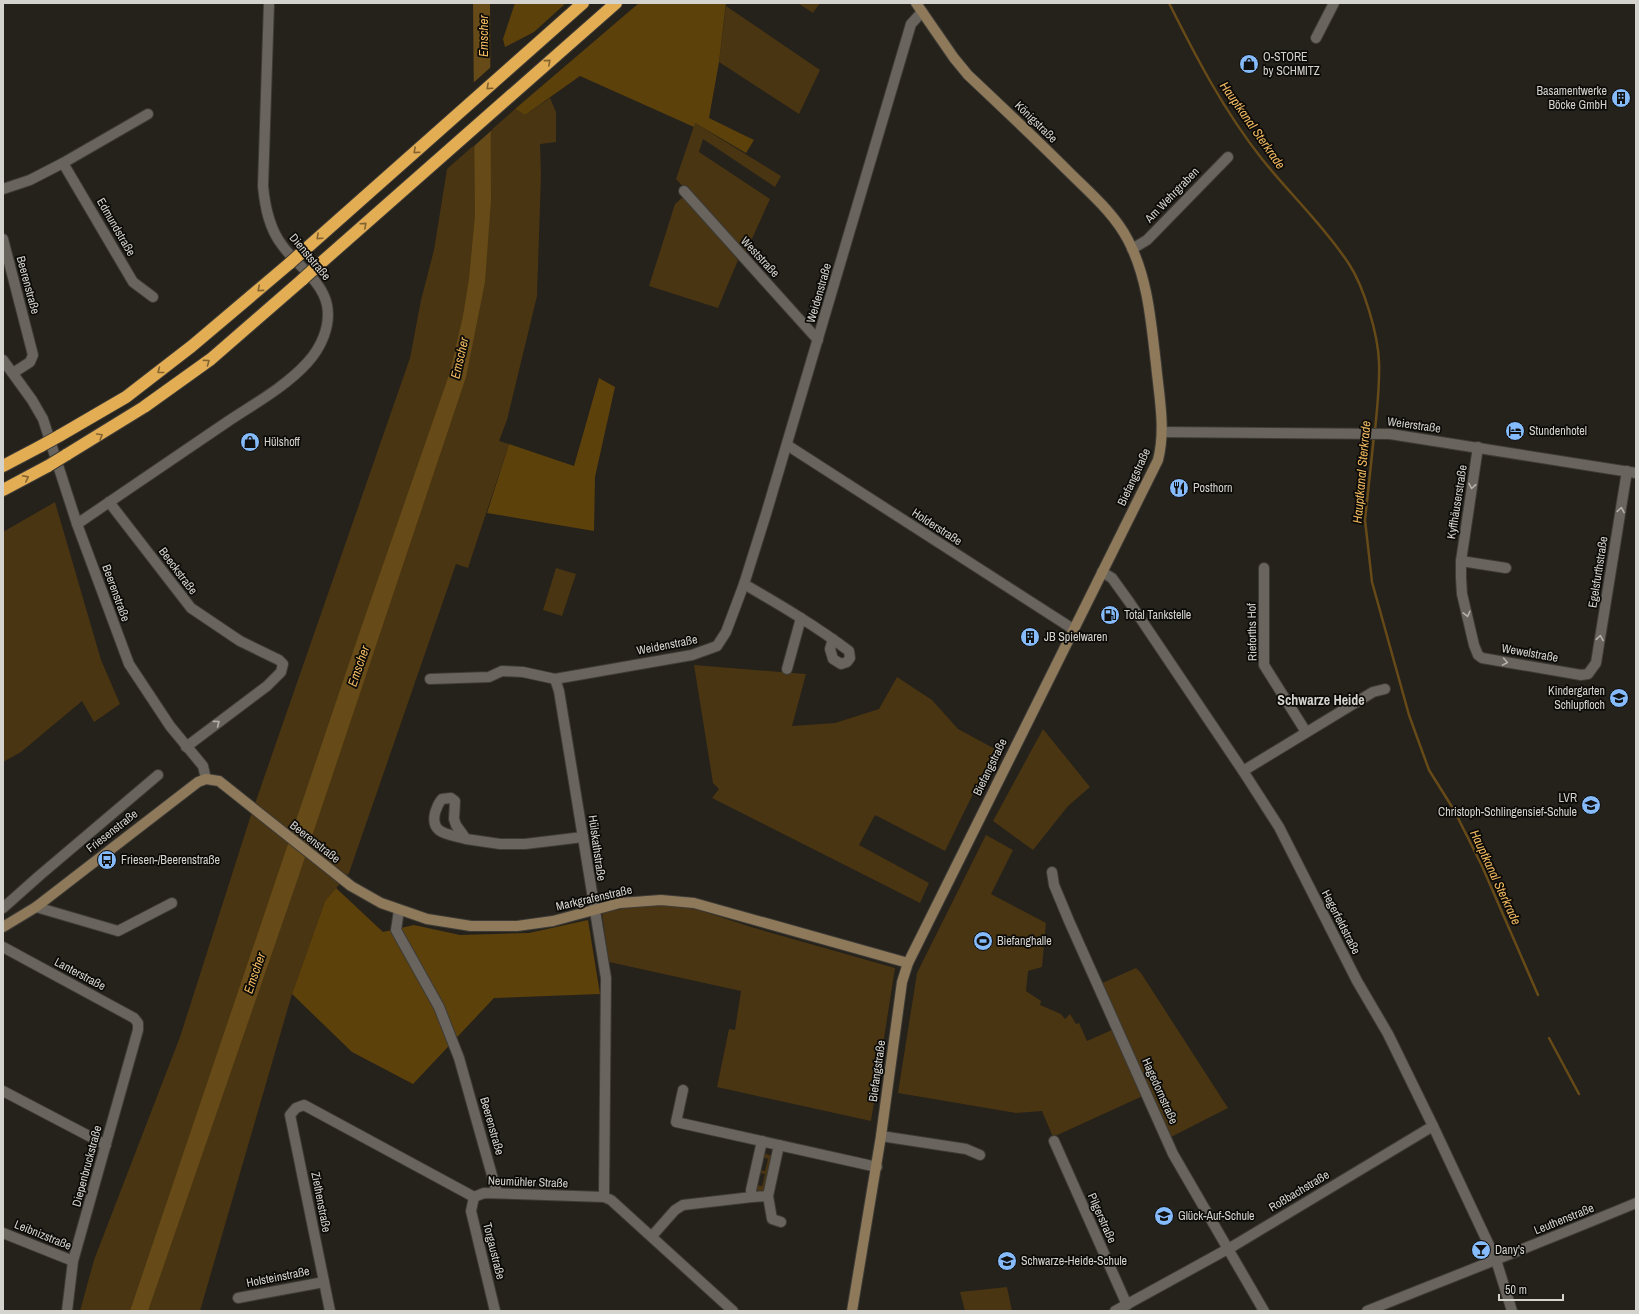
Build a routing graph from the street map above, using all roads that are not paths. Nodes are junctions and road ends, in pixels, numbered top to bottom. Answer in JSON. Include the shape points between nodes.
{"nodes":[{"id":1,"x":269,"y":3,"type":"edge"},
{"id":2,"x":583,"y":3,"type":"edge"},
{"id":3,"x":616,"y":3,"type":"edge"},
{"id":4,"x":916,"y":3,"type":"edge"},
{"id":5,"x":1334,"y":3,"type":"edge"},
{"id":6,"x":921,"y":8,"type":"edge"},
{"id":7,"x":1316,"y":38,"type":"dead end"},
{"id":8,"x":148,"y":114,"type":"dead end"},
{"id":9,"x":1228,"y":156,"type":"dead end"},
{"id":10,"x":63,"y":163,"type":"junction"},
{"id":11,"x":3,"y":189,"type":"edge"},
{"id":12,"x":684,"y":191,"type":"dead end"},
{"id":13,"x":3,"y":240,"type":"edge"},
{"id":14,"x":1132,"y":249,"type":"junction"},
{"id":15,"x":153,"y":297,"type":"dead end"},
{"id":16,"x":818,"y":340,"type":"junction"},
{"id":17,"x":3,"y":360,"type":"edge"},
{"id":18,"x":13,"y":373,"type":"junction"},
{"id":19,"x":1162,"y":432,"type":"junction"},
{"id":20,"x":787,"y":445,"type":"junction"},
{"id":21,"x":1478,"y":447,"type":"junction"},
{"id":22,"x":3,"y":466,"type":"edge"},
{"id":23,"x":1632,"y":472,"type":"edge"},
{"id":24,"x":3,"y":490,"type":"edge"},
{"id":25,"x":109,"y":502,"type":"junction"},
{"id":26,"x":77,"y":524,"type":"junction"},
{"id":27,"x":1461,"y":562,"type":"junction"},
{"id":28,"x":1264,"y":568,"type":"dead end"},
{"id":29,"x":1506,"y":568,"type":"dead end"},
{"id":30,"x":1102,"y":572,"type":"junction"},
{"id":31,"x":744,"y":584,"type":"junction"},
{"id":32,"x":802,"y":618,"type":"junction"},
{"id":33,"x":1073,"y":629,"type":"junction"},
{"id":34,"x":833,"y":639,"type":"dead end"},
{"id":35,"x":1474,"y":646,"type":"joint"},
{"id":36,"x":787,"y":669,"type":"dead end"},
{"id":37,"x":1588,"y":674,"type":"joint"},
{"id":38,"x":430,"y":679,"type":"dead end"},
{"id":39,"x":555,"y":679,"type":"junction"},
{"id":40,"x":1385,"y":689,"type":"dead end"},
{"id":41,"x":1306,"y":732,"type":"junction"},
{"id":42,"x":186,"y":747,"type":"junction"},
{"id":43,"x":1244,"y":771,"type":"junction"},
{"id":44,"x":158,"y":774,"type":"dead end"},
{"id":45,"x":206,"y":779,"type":"junction"},
{"id":46,"x":583,"y":837,"type":"junction"},
{"id":47,"x":466,"y":839,"type":"dead end"},
{"id":48,"x":1052,"y":872,"type":"dead end"},
{"id":49,"x":172,"y":904,"type":"dead end"},
{"id":50,"x":36,"y":907,"type":"junction"},
{"id":51,"x":3,"y":908,"type":"edge"},
{"id":52,"x":593,"y":909,"type":"junction"},
{"id":53,"x":400,"y":910,"type":"junction"},
{"id":54,"x":3,"y":927,"type":"edge"},
{"id":55,"x":3,"y":947,"type":"edge"},
{"id":56,"x":908,"y":963,"type":"junction"},
{"id":57,"x":138,"y":1030,"type":"joint"},
{"id":58,"x":683,"y":1090,"type":"dead end"},
{"id":59,"x":3,"y":1091,"type":"edge"},
{"id":60,"x":304,"y":1105,"type":"joint"},
{"id":61,"x":1433,"y":1126,"type":"junction"},
{"id":62,"x":881,"y":1136,"type":"junction"},
{"id":63,"x":762,"y":1141,"type":"junction"},
{"id":64,"x":1054,"y":1141,"type":"dead end"},
{"id":65,"x":779,"y":1145,"type":"junction"},
{"id":66,"x":106,"y":1146,"type":"junction"},
{"id":67,"x":980,"y":1155,"type":"dead end"},
{"id":68,"x":877,"y":1167,"type":"junction"},
{"id":69,"x":497,"y":1194,"type":"junction"},
{"id":70,"x":768,"y":1196,"type":"junction"},
{"id":71,"x":474,"y":1197,"type":"junction"},
{"id":72,"x":752,"y":1197,"type":"junction"},
{"id":73,"x":604,"y":1198,"type":"junction"},
{"id":74,"x":1636,"y":1203,"type":"edge"},
{"id":75,"x":781,"y":1222,"type":"dead end"},
{"id":76,"x":3,"y":1233,"type":"edge"},
{"id":77,"x":652,"y":1236,"type":"junction"},
{"id":78,"x":1227,"y":1250,"type":"junction"},
{"id":79,"x":1496,"y":1260,"type":"junction"},
{"id":80,"x":74,"y":1261,"type":"junction"},
{"id":81,"x":324,"y":1282,"type":"junction"},
{"id":82,"x":238,"y":1298,"type":"dead end"},
{"id":83,"x":1127,"y":1305,"type":"junction"},
{"id":84,"x":730,"y":1310,"type":"edge"},
{"id":85,"x":67,"y":1311,"type":"edge"},
{"id":86,"x":330,"y":1311,"type":"edge"},
{"id":87,"x":496,"y":1311,"type":"edge"},
{"id":88,"x":852,"y":1311,"type":"edge"},
{"id":89,"x":1115,"y":1311,"type":"edge"},
{"id":90,"x":1264,"y":1311,"type":"edge"},
{"id":91,"x":1367,"y":1311,"type":"edge"},
{"id":92,"x":1512,"y":1311,"type":"edge"}],
"edges":[{"from":1,"to":25,"type":"street","name":"Dienststraße","via":[[263,186],[265,201],[278,240],[323,293],[328,313],[324,336],[307,363],[282,384]]},
{"from":2,"to":22,"type":"highway","one_way":true,"bridge":true,"via":[[290,264],[192,346],[126,398]]},
{"from":24,"to":3,"type":"highway","one_way":true,"bridge":true,"via":[[66,456],[138,412],[211,360]]},
{"from":4,"to":6,"type":"main road","name":"Königstraße"},
{"from":5,"to":7,"type":"street"},
{"from":6,"to":14,"type":"main road","name":"Königstraße","via":[[968,75],[1102,206],[1122,230]]},
{"from":6,"to":16,"type":"street","name":"Weidenstraße","via":[[911,24]]},
{"from":8,"to":10,"type":"street"},
{"from":9,"to":14,"type":"street","name":"Am Wehrgraben","via":[[1147,240]]},
{"from":10,"to":11,"type":"street","via":[[30,180]]},
{"from":10,"to":15,"type":"street","name":"Edmundstraße","via":[[133,282]]},
{"from":12,"to":16,"type":"street","name":"Weststraße"},
{"from":13,"to":18,"type":"street","name":"Beerenstraße","via":[[33,355],[30,362]]},
{"from":14,"to":19,"type":"main road","name":"Biefangstraße","via":[[1142,276],[1147,301]]},
{"from":16,"to":20,"type":"street","name":"Weidenstraße"},
{"from":17,"to":18,"type":"street"},
{"from":18,"to":26,"type":"street","via":[[43,419]]},
{"from":19,"to":21,"type":"street","name":"Weierstraße","via":[[1370,433]]},
{"from":19,"to":30,"type":"main road","name":"Biefangstraße","via":[[1158,460]]},
{"from":20,"to":31,"type":"street","name":"Weidenstraße"},
{"from":20,"to":33,"type":"street","name":"Holderstraße"},
{"from":21,"to":23,"type":"street","name":"Weierstraße"},
{"from":21,"to":27,"type":"street","name":"Kyffhäuserstraße","one_way":true},
{"from":37,"to":23,"type":"street","name":"Egelsfurthstraße","one_way":true,"via":[[1596,663]]},
{"from":25,"to":26,"type":"street","name":"Dienststraße"},
{"from":42,"to":25,"type":"street","name":"Beeckstraße","one_way":true,"via":[[267,686],[281,672],[283,664],[240,641],[190,608]]},
{"from":26,"to":42,"type":"street","name":"Beerenstraße","via":[[129,664]]},
{"from":27,"to":29,"type":"street"},
{"from":27,"to":35,"type":"street","name":"Kyffhäuserstraße","one_way":true,"via":[[1462,594]]},
{"from":28,"to":41,"type":"street","name":"Rieforths Hof","via":[[1264,665]]},
{"from":30,"to":33,"type":"main road","name":"Biefangstraße"},
{"from":30,"to":43,"type":"street","name":"Hegerfeldstraße","via":[[1112,578],[1130,603]]},
{"from":31,"to":32,"type":"street"},
{"from":31,"to":39,"type":"street","name":"Weidenstraße","via":[[726,632],[717,646],[692,655]]},
{"from":32,"to":34,"type":"street"},
{"from":32,"to":36,"type":"street"},
{"from":33,"to":56,"type":"main road","name":"Biefangstraße"},
{"from":35,"to":37,"type":"street","name":"Wewelstraße","one_way":true,"via":[[1482,658],[1581,675]]},
{"from":38,"to":39,"type":"street","via":[[489,676],[502,671],[523,672]]},
{"from":39,"to":46,"type":"street","name":"Hülskathstraße"},
{"from":40,"to":41,"type":"street","via":[[1373,692]]},
{"from":41,"to":43,"type":"street"},
{"from":42,"to":45,"type":"street","name":"Beerenstraße","via":[[203,766]]},
{"from":43,"to":61,"type":"street","name":"Hegerfeldstraße","via":[[1279,827],[1357,981],[1388,1034]]},
{"from":44,"to":51,"type":"street","name":"Friesenstraße"},
{"from":45,"to":50,"type":"main road","name":"Friesenstraße","via":[[198,781]]},
{"from":45,"to":53,"type":"main road","name":"Beerenstraße","via":[[219,781],[311,856],[358,890]]},
{"from":46,"to":47,"type":"street","via":[[520,844]]},
{"from":46,"to":52,"type":"street","name":"Hülskathstraße"},
{"from":48,"to":78,"type":"street","name":"Hagedornstraße","via":[[1054,885],[1069,921],[1173,1154]]},
{"from":49,"to":50,"type":"street","via":[[118,931]]},
{"from":50,"to":54,"type":"main road","name":"Friesenstraße"},
{"from":52,"to":53,"type":"main road","name":"Markgrafenstraße","via":[[553,921],[502,927],[455,925]]},
{"from":52,"to":56,"type":"main road","name":"Markgrafenstraße","via":[[642,900],[694,903]]},
{"from":52,"to":73,"type":"street","name":"Hülskathstraße","via":[[606,989]]},
{"from":53,"to":69,"type":"street","name":"Beerenstraße","via":[[396,930],[439,1007],[451,1036]]},
{"from":55,"to":57,"type":"street","name":"Lanterstraße","via":[[134,1018],[138,1023]]},
{"from":56,"to":62,"type":"main road","name":"Biefangstraße","via":[[902,982]]},
{"from":57,"to":66,"type":"street","name":"Diepenbruckstraße"},
{"from":58,"to":63,"type":"street","via":[[676,1122]]},
{"from":59,"to":66,"type":"street"},
{"from":60,"to":71,"type":"street","name":"Neumühler Straße"},
{"from":60,"to":81,"type":"street","name":"Ziethenstraße","via":[[296,1108],[290,1115]]},
{"from":61,"to":78,"type":"street","name":"Roßbachstraße"},
{"from":61,"to":79,"type":"street","name":"Hegerfeldstraße"},
{"from":62,"to":67,"type":"street","via":[[966,1149]]},
{"from":62,"to":68,"type":"main road","name":"Biefangstraße"},
{"from":63,"to":65,"type":"street"},
{"from":63,"to":72,"type":"street","via":[[751,1190]]},
{"from":64,"to":83,"type":"street","name":"Pilgerstraße"},
{"from":65,"to":68,"type":"street"},
{"from":65,"to":70,"type":"street"},
{"from":66,"to":80,"type":"street","name":"Diepenbruckstraße"},
{"from":68,"to":88,"type":"main road","name":"Biefangstraße"},
{"from":69,"to":71,"type":"street","name":"Neumühler Straße","via":[[484,1193]]},
{"from":69,"to":73,"type":"street","name":"Neumühler Straße"},
{"from":70,"to":72,"type":"street"},
{"from":70,"to":75,"type":"street","via":[[772,1219]]},
{"from":71,"to":87,"type":"street","name":"Torgaustraße","via":[[471,1211]]},
{"from":72,"to":77,"type":"street","via":[[683,1205],[675,1210]]},
{"from":73,"to":77,"type":"street","name":"Neumühler Straße","via":[[616,1204]]},
{"from":74,"to":79,"type":"street","name":"Leuthenstraße"},
{"from":76,"to":80,"type":"street","name":"Leibnizstraße"},
{"from":77,"to":84,"type":"street","name":"Neumühler Straße"},
{"from":78,"to":83,"type":"street","name":"Roßbachstraße"},
{"from":78,"to":90,"type":"street","name":"Hagedornstraße"},
{"from":79,"to":91,"type":"street","name":"Leuthenstraße"},
{"from":79,"to":92,"type":"street","name":"Hegerfeldstraße"},
{"from":80,"to":85,"type":"street","name":"Diepenbruckstraße"},
{"from":81,"to":82,"type":"street","name":"Holsteinstraße"},
{"from":81,"to":86,"type":"street","name":"Ziethenstraße"},
{"from":83,"to":89,"type":"street","name":"Roßbachstraße"}]}
